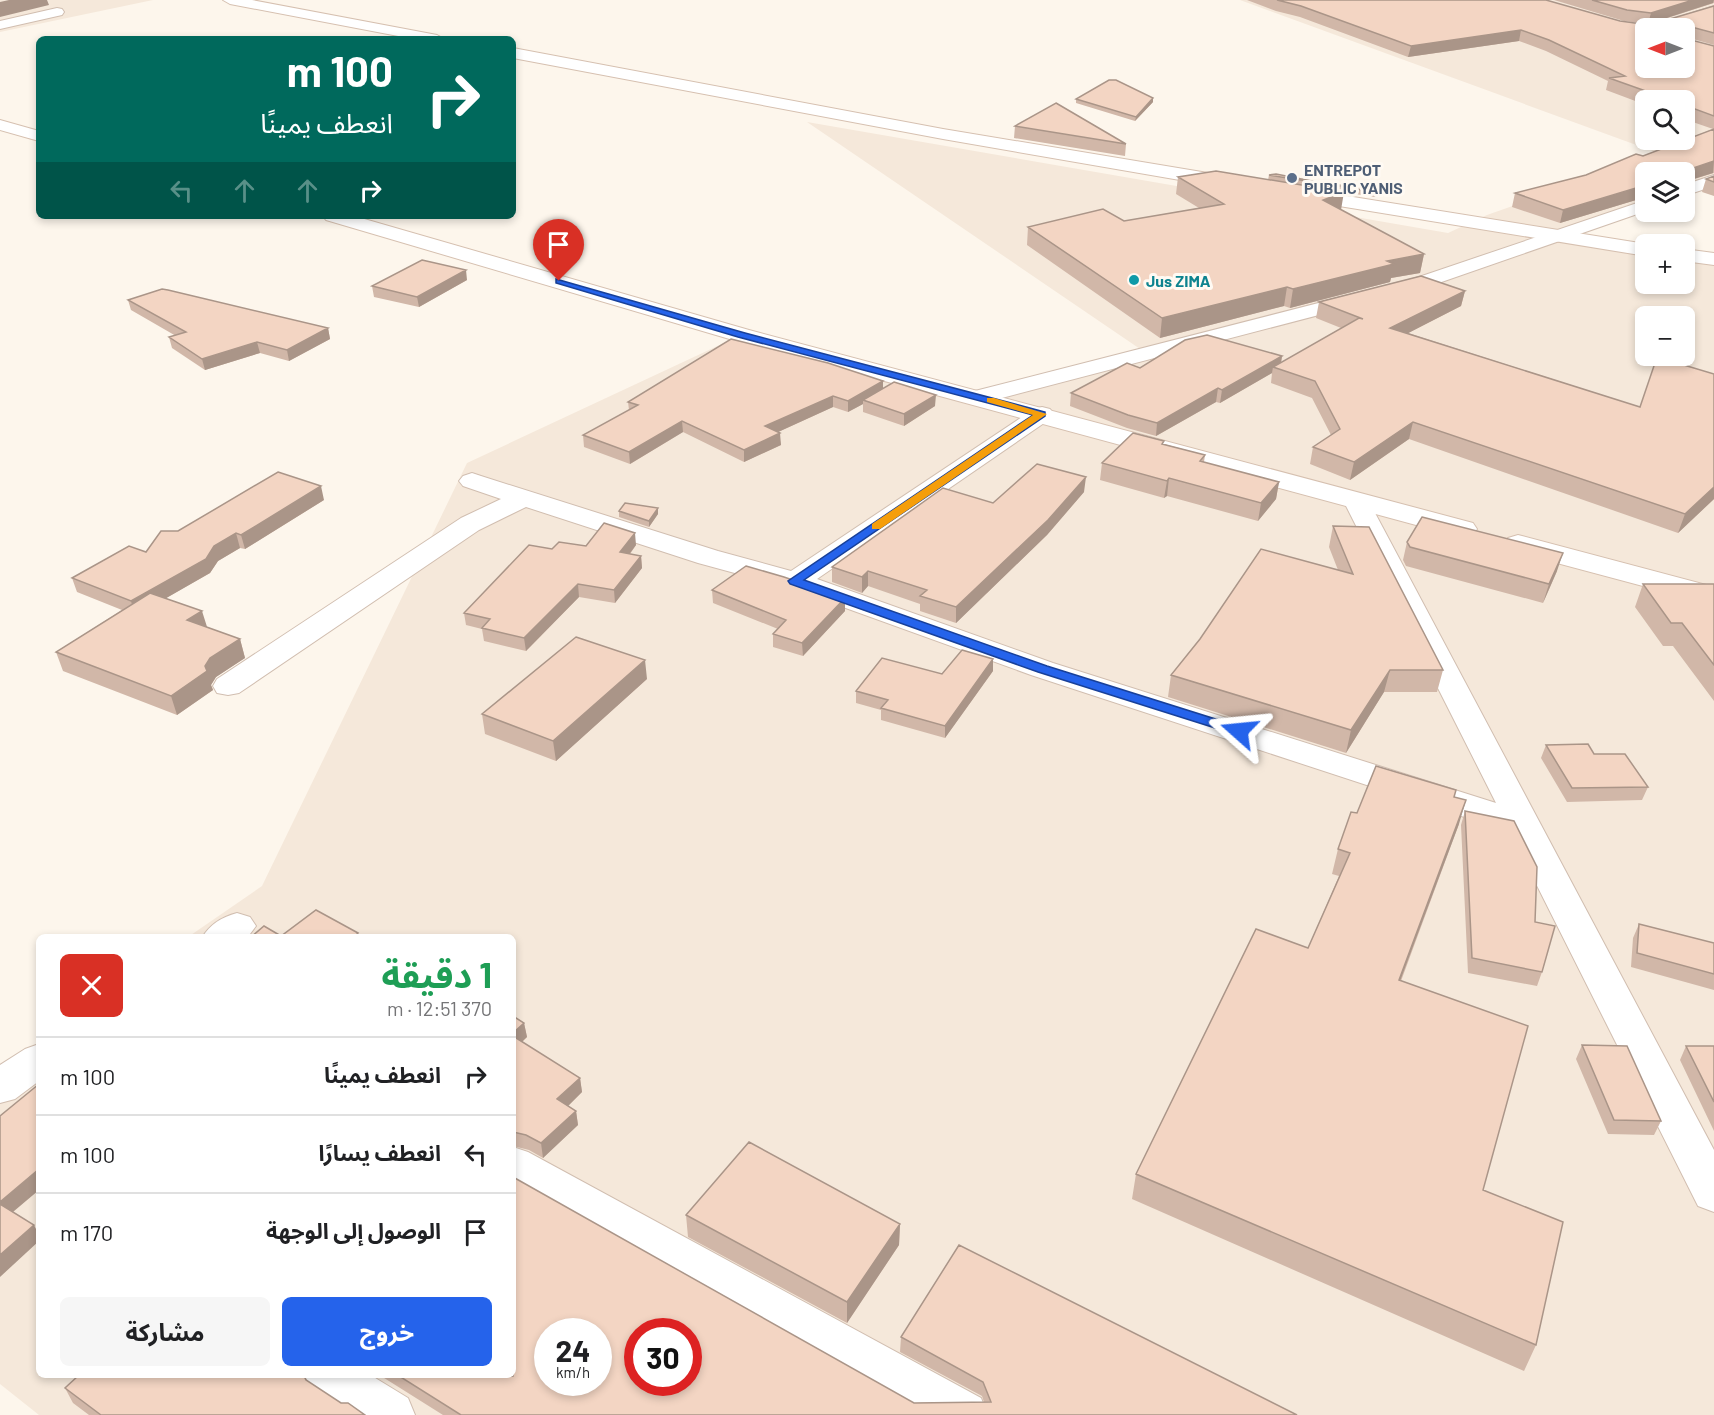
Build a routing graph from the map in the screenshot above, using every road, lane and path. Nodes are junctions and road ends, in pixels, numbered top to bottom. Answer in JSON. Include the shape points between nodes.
{"nodes":[{"id":1,"x":230,"y":0,"type":"edge"},
{"id":2,"x":57,"y":12,"type":"dead end"},
{"id":3,"x":0,"y":25,"type":"edge"},
{"id":4,"x":421,"y":36,"type":"edge"},
{"id":5,"x":516,"y":54,"type":"edge"},
{"id":6,"x":0,"y":125,"type":"edge"},
{"id":7,"x":36,"y":135,"type":"edge"},
{"id":8,"x":1714,"y":180,"type":"edge"},
{"id":9,"x":1248,"y":186,"type":"edge"},
{"id":10,"x":1695,"y":187,"type":"edge"},
{"id":11,"x":1284,"y":192,"type":"edge"},
{"id":12,"x":1635,"y":209,"type":"edge"},
{"id":13,"x":343,"y":219,"type":"edge"},
{"id":14,"x":1559,"y":237,"type":"junction"},
{"id":15,"x":1635,"y":248,"type":"edge"},
{"id":16,"x":1695,"y":256,"type":"edge"},
{"id":17,"x":1714,"y":259,"type":"edge"},
{"id":18,"x":979,"y":397,"type":"junction"},
{"id":19,"x":1042,"y":414,"type":"junction"},
{"id":20,"x":472,"y":481,"type":"dead end"},
{"id":21,"x":524,"y":498,"type":"junction"},
{"id":22,"x":1357,"y":502,"type":"junction"},
{"id":23,"x":795,"y":581,"type":"junction"},
{"id":24,"x":1714,"y":596,"type":"edge"},
{"id":25,"x":228,"y":686,"type":"dead end"},
{"id":26,"x":1523,"y":824,"type":"junction"},
{"id":27,"x":36,"y":1062,"type":"edge"},
{"id":28,"x":0,"y":1087,"type":"edge"},
{"id":29,"x":516,"y":1167,"type":"edge"},
{"id":30,"x":1714,"y":1193,"type":"edge"},
{"id":31,"x":333,"y":1378,"type":"edge"},
{"id":32,"x":390,"y":1415,"type":"edge"},
{"id":33,"x":963,"y":1415,"type":"edge"}],
"edges":[{"from":1,"to":4,"type":"main road"},
{"from":2,"to":3,"type":"street"},
{"from":5,"to":9,"type":"main road","via":[[943,134]]},
{"from":6,"to":7,"type":"main road"},
{"from":8,"to":10,"type":"street"},
{"from":11,"to":14,"type":"main road"},
{"from":12,"to":14,"type":"street"},
{"from":13,"to":18,"type":"main road","via":[[741,335]]},
{"from":14,"to":15,"type":"main road"},
{"from":14,"to":18,"type":"street","via":[[1423,282]]},
{"from":16,"to":17,"type":"main road"},
{"from":18,"to":19,"type":"main road"},
{"from":19,"to":22,"type":"main road"},
{"from":19,"to":23,"type":"street"},
{"from":20,"to":21,"type":"street"},
{"from":21,"to":23,"type":"street"},
{"from":21,"to":25,"type":"street","via":[[470,524]]},
{"from":22,"to":24,"type":"main road"},
{"from":22,"to":26,"type":"street"},
{"from":23,"to":26,"type":"street","via":[[1042,669]]},
{"from":26,"to":30,"type":"street"},
{"from":27,"to":28,"type":"street"},
{"from":29,"to":33,"type":"street"},
{"from":31,"to":32,"type":"street"}]}
